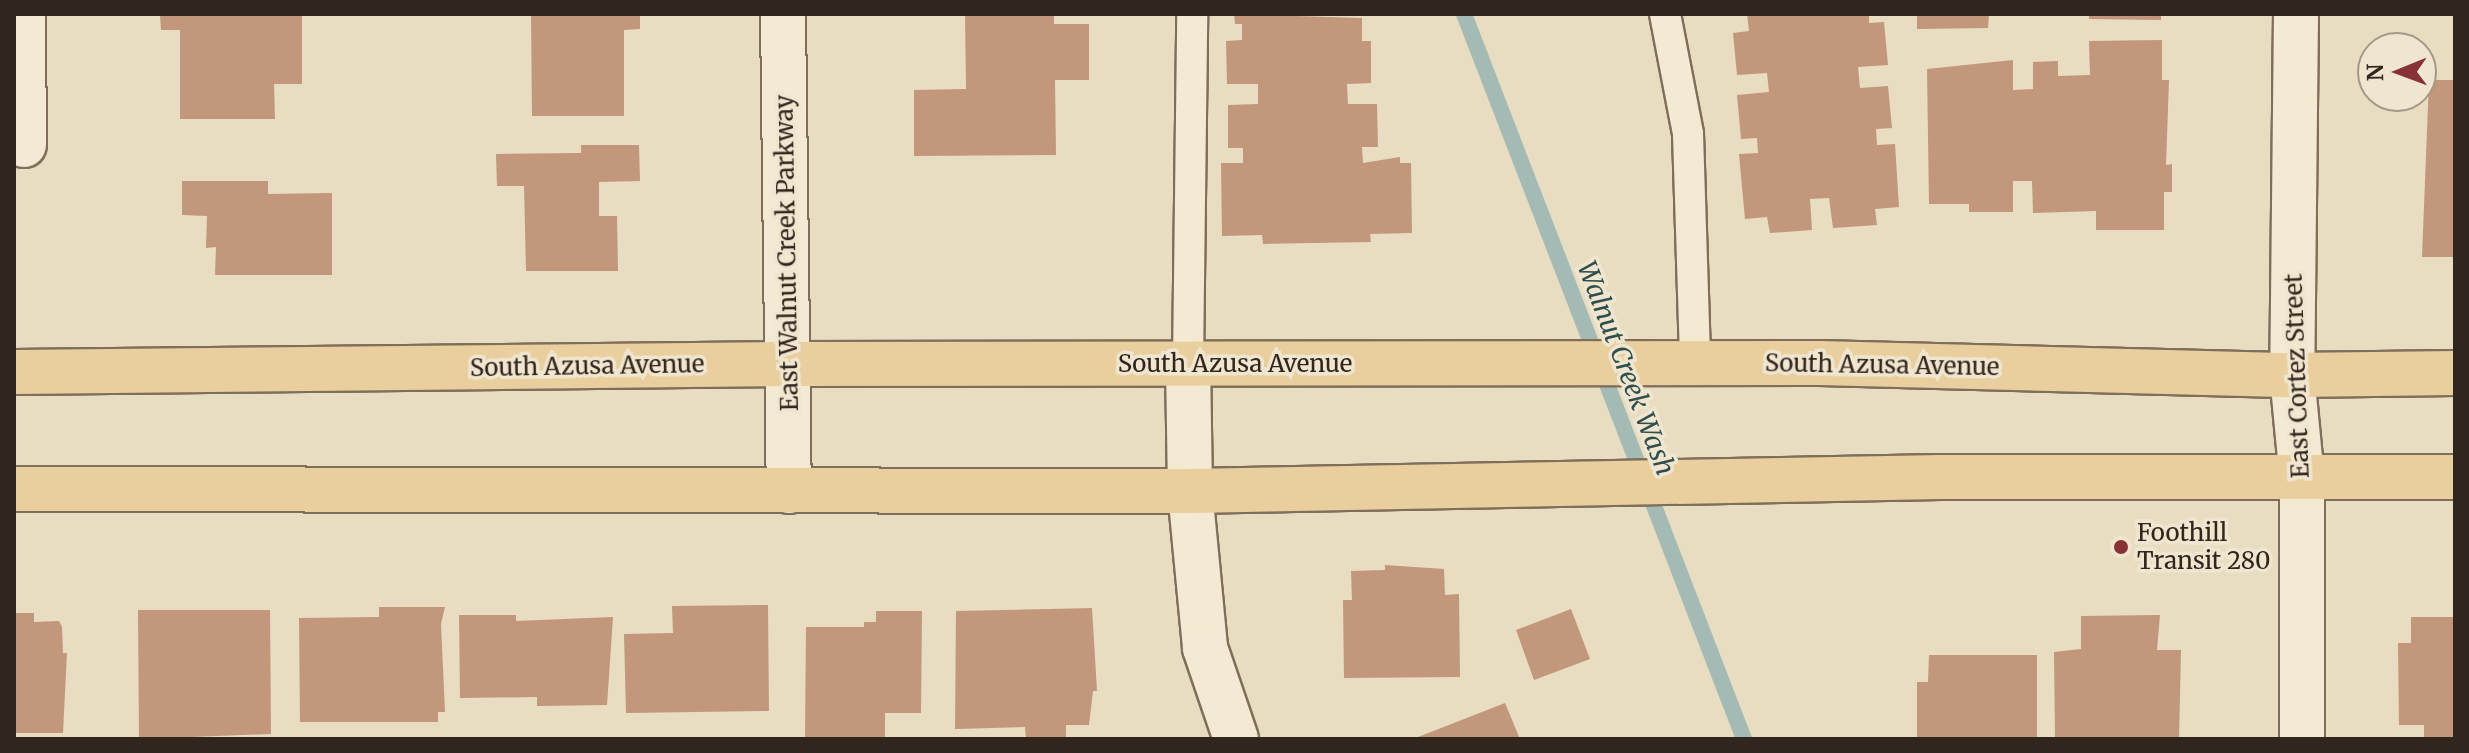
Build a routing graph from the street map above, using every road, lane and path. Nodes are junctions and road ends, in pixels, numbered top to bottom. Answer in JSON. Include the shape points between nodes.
{"nodes":[{"id":1,"x":23,"y":14,"type":"edge"},
{"id":2,"x":783,"y":14,"type":"edge"},
{"id":3,"x":1192,"y":14,"type":"edge"},
{"id":4,"x":1665,"y":14,"type":"edge"},
{"id":5,"x":2296,"y":14,"type":"edge"},
{"id":6,"x":24,"y":145,"type":"dead end"},
{"id":7,"x":1188,"y":363,"type":"junction"},
{"id":8,"x":788,"y":364,"type":"junction"},
{"id":9,"x":1682,"y":364,"type":"junction"},
{"id":10,"x":14,"y":372,"type":"edge"},
{"id":11,"x":2455,"y":373,"type":"edge"},
{"id":12,"x":2292,"y":375,"type":"junction"},
{"id":13,"x":2455,"y":477,"type":"edge"},
{"id":14,"x":2302,"y":478,"type":"junction"},
{"id":15,"x":14,"y":489,"type":"edge"},
{"id":16,"x":789,"y":491,"type":"junction"},
{"id":17,"x":1190,"y":491,"type":"junction"},
{"id":18,"x":1236,"y":739,"type":"edge"},
{"id":19,"x":2302,"y":739,"type":"edge"}],
"edges":[{"from":1,"to":6,"type":"street"},
{"from":2,"to":8,"type":"street","name":"East Walnut Creek Parkway"},
{"from":3,"to":7,"type":"lane"},
{"from":4,"to":9,"type":"lane","via":[[1688,134]]},
{"from":5,"to":12,"type":"street","name":"East Cortez Street"},
{"from":7,"to":8,"type":"main road","name":"South Azusa Avenue"},
{"from":7,"to":9,"type":"main road","name":"South Azusa Avenue"},
{"from":7,"to":17,"type":"street"},
{"from":8,"to":10,"type":"main road","name":"South Azusa Avenue"},
{"from":8,"to":16,"type":"street","name":"East Walnut Creek Parkway"},
{"from":9,"to":12,"type":"main road","name":"South Azusa Avenue"},
{"from":11,"to":12,"type":"main road","name":"South Azusa Avenue"},
{"from":12,"to":14,"type":"street","name":"East Cortez Street"},
{"from":13,"to":14,"type":"main road"},
{"from":14,"to":17,"type":"main road","via":[[1578,482]]},
{"from":14,"to":19,"type":"street","name":"East Cortez Street"},
{"from":15,"to":16,"type":"main road"},
{"from":16,"to":17,"type":"main road"},
{"from":17,"to":18,"type":"street","via":[[1205,648]]}]}
